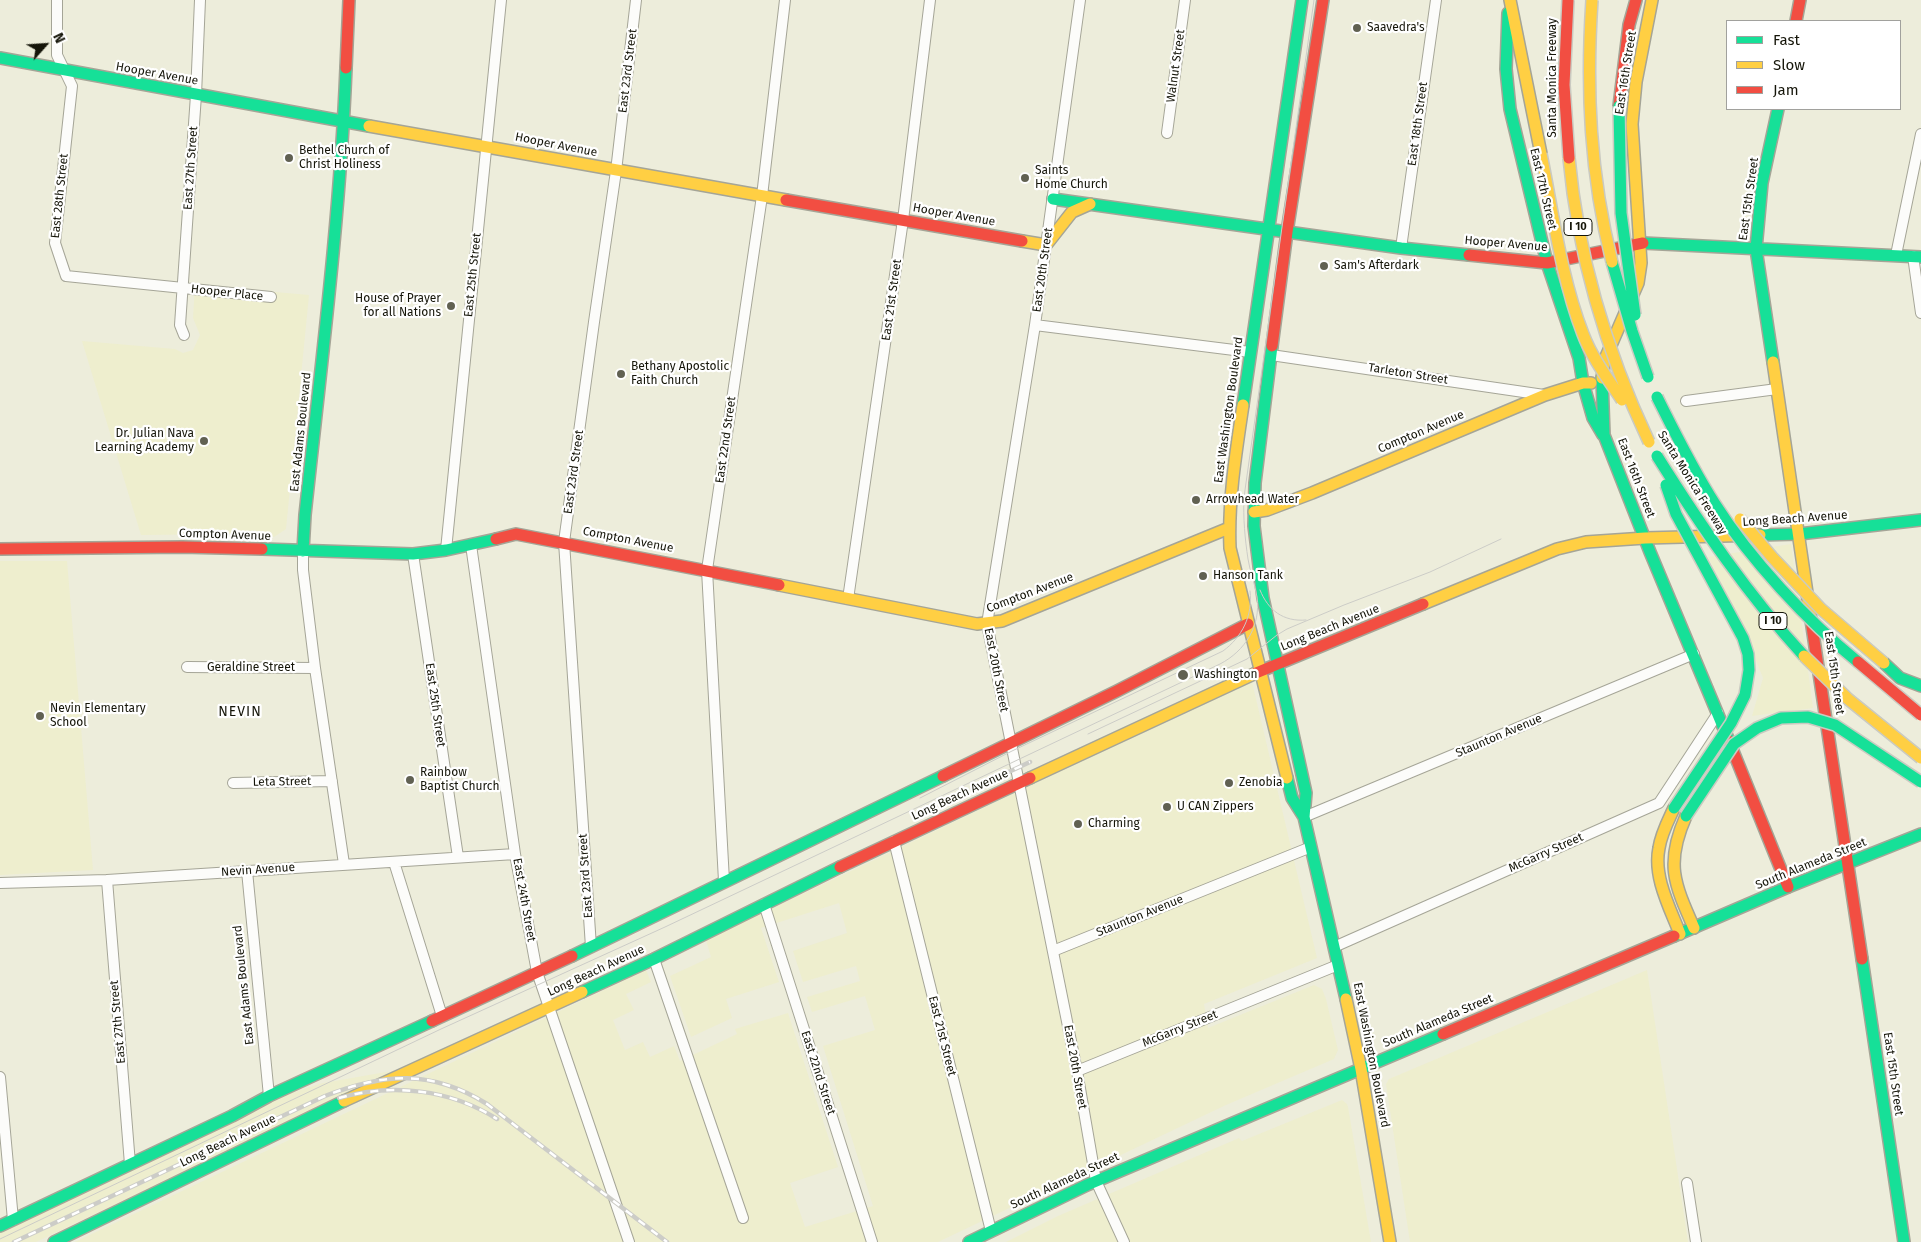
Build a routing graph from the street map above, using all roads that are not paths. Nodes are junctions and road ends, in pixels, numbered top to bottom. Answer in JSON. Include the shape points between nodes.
{"nodes":[{"id":1,"x":57,"y":0,"type":"edge"},
{"id":2,"x":200,"y":0,"type":"edge"},
{"id":3,"x":349,"y":0,"type":"edge"},
{"id":4,"x":501,"y":0,"type":"edge"},
{"id":5,"x":636,"y":0,"type":"edge"},
{"id":6,"x":785,"y":0,"type":"edge"},
{"id":7,"x":930,"y":0,"type":"edge"},
{"id":8,"x":1080,"y":0,"type":"edge"},
{"id":9,"x":1185,"y":0,"type":"edge"},
{"id":10,"x":1302,"y":0,"type":"edge"},
{"id":11,"x":1323,"y":0,"type":"edge"},
{"id":12,"x":1436,"y":0,"type":"edge"},
{"id":13,"x":1509,"y":0,"type":"edge"},
{"id":14,"x":1568,"y":0,"type":"edge"},
{"id":15,"x":1592,"y":0,"type":"edge"},
{"id":16,"x":1636,"y":0,"type":"edge"},
{"id":17,"x":1652,"y":0,"type":"edge"},
{"id":18,"x":1800,"y":0,"type":"edge"},
{"id":19,"x":1796,"y":20,"type":"edge"},
{"id":20,"x":0,"y":58,"type":"edge"},
{"id":21,"x":64,"y":71,"type":"junction"},
{"id":22,"x":196,"y":95,"type":"junction"},
{"id":23,"x":1778,"y":110,"type":"edge"},
{"id":24,"x":344,"y":121,"type":"junction"},
{"id":25,"x":1167,"y":133,"type":"dead end"},
{"id":26,"x":1921,"y":134,"type":"edge"},
{"id":27,"x":486,"y":146,"type":"junction"},
{"id":28,"x":616,"y":171,"type":"junction"},
{"id":29,"x":762,"y":196,"type":"junction"},
{"id":30,"x":1053,"y":199,"type":"junction"},
{"id":31,"x":1090,"y":204,"type":"junction"},
{"id":32,"x":903,"y":220,"type":"junction"},
{"id":33,"x":1268,"y":230,"type":"junction"},
{"id":34,"x":1286,"y":232,"type":"junction"},
{"id":35,"x":1046,"y":244,"type":"junction"},
{"id":36,"x":1641,"y":244,"type":"junction"},
{"id":37,"x":1401,"y":248,"type":"junction"},
{"id":38,"x":1756,"y":249,"type":"junction"},
{"id":39,"x":1896,"y":255,"type":"junction"},
{"id":40,"x":1917,"y":257,"type":"edge"},
{"id":41,"x":1547,"y":263,"type":"junction"},
{"id":42,"x":183,"y":288,"type":"junction"},
{"id":43,"x":271,"y":297,"type":"dead end"},
{"id":44,"x":1921,"y":313,"type":"edge"},
{"id":45,"x":1036,"y":325,"type":"junction"},
{"id":46,"x":184,"y":335,"type":"dead end"},
{"id":47,"x":1250,"y":352,"type":"junction"},
{"id":48,"x":1271,"y":355,"type":"junction"},
{"id":49,"x":1648,"y":377,"type":"junction"},
{"id":50,"x":1583,"y":383,"type":"junction"},
{"id":51,"x":1600,"y":384,"type":"junction"},
{"id":52,"x":1777,"y":389,"type":"junction"},
{"id":53,"x":1545,"y":395,"type":"junction"},
{"id":54,"x":1657,"y":397,"type":"junction"},
{"id":55,"x":1686,"y":401,"type":"dead end"},
{"id":56,"x":1604,"y":435,"type":"junction"},
{"id":57,"x":1649,"y":442,"type":"junction"},
{"id":58,"x":1656,"y":456,"type":"junction"},
{"id":59,"x":1254,"y":512,"type":"junction"},
{"id":60,"x":1921,"y":520,"type":"edge"},
{"id":61,"x":1229,"y":528,"type":"junction"},
{"id":62,"x":1799,"y":534,"type":"junction"},
{"id":63,"x":1644,"y":538,"type":"junction"},
{"id":64,"x":564,"y":542,"type":"junction"},
{"id":65,"x":471,"y":545,"type":"junction"},
{"id":66,"x":0,"y":549,"type":"edge"},
{"id":67,"x":446,"y":550,"type":"junction"},
{"id":68,"x":303,"y":551,"type":"junction"},
{"id":69,"x":413,"y":554,"type":"junction"},
{"id":70,"x":707,"y":570,"type":"junction"},
{"id":71,"x":848,"y":599,"type":"junction"},
{"id":72,"x":987,"y":624,"type":"junction"},
{"id":73,"x":1248,"y":624,"type":"junction"},
{"id":74,"x":1274,"y":644,"type":"junction"},
{"id":75,"x":1694,"y":654,"type":"junction"},
{"id":76,"x":1278,"y":664,"type":"junction"},
{"id":77,"x":187,"y":668,"type":"dead end"},
{"id":78,"x":316,"y":668,"type":"junction"},
{"id":79,"x":1260,"y":671,"type":"junction"},
{"id":80,"x":1921,"y":686,"type":"edge"},
{"id":81,"x":1718,"y":713,"type":"junction"},
{"id":82,"x":1921,"y":715,"type":"edge"},
{"id":83,"x":1010,"y":742,"type":"junction"},
{"id":84,"x":1921,"y":758,"type":"edge"},
{"id":85,"x":332,"y":781,"type":"junction"},
{"id":86,"x":1018,"y":782,"type":"junction"},
{"id":87,"x":1921,"y":782,"type":"edge"},
{"id":88,"x":233,"y":783,"type":"dead end"},
{"id":89,"x":1304,"y":817,"type":"junction"},
{"id":90,"x":1921,"y":834,"type":"edge"},
{"id":91,"x":894,"y":841,"type":"junction"},
{"id":92,"x":1312,"y":848,"type":"junction"},
{"id":93,"x":515,"y":854,"type":"junction"},
{"id":94,"x":458,"y":857,"type":"junction"},
{"id":95,"x":394,"y":862,"type":"junction"},
{"id":96,"x":344,"y":864,"type":"junction"},
{"id":97,"x":1848,"y":864,"type":"junction"},
{"id":98,"x":247,"y":871,"type":"junction"},
{"id":99,"x":107,"y":880,"type":"junction"},
{"id":100,"x":724,"y":881,"type":"junction"},
{"id":101,"x":0,"y":883,"type":"edge"},
{"id":102,"x":1788,"y":887,"type":"junction"},
{"id":103,"x":764,"y":904,"type":"junction"},
{"id":104,"x":1694,"y":928,"type":"junction"},
{"id":105,"x":1680,"y":934,"type":"junction"},
{"id":106,"x":591,"y":947,"type":"junction"},
{"id":107,"x":1334,"y":947,"type":"junction"},
{"id":108,"x":1053,"y":951,"type":"junction"},
{"id":109,"x":654,"y":958,"type":"junction"},
{"id":110,"x":1338,"y":965,"type":"junction"},
{"id":111,"x":537,"y":972,"type":"junction"},
{"id":112,"x":549,"y":1007,"type":"junction"},
{"id":113,"x":442,"y":1016,"type":"junction"},
{"id":114,"x":1361,"y":1069,"type":"junction"},
{"id":115,"x":1077,"y":1071,"type":"junction"},
{"id":116,"x":0,"y":1077,"type":"edge"},
{"id":117,"x":269,"y":1096,"type":"junction"},
{"id":118,"x":130,"y":1164,"type":"junction"},
{"id":119,"x":1096,"y":1181,"type":"junction"},
{"id":120,"x":1687,"y":1183,"type":"dead end"},
{"id":121,"x":743,"y":1218,"type":"dead end"},
{"id":122,"x":13,"y":1220,"type":"junction"},
{"id":123,"x":0,"y":1226,"type":"edge"},
{"id":124,"x":991,"y":1231,"type":"junction"},
{"id":125,"x":54,"y":1242,"type":"edge"},
{"id":126,"x":629,"y":1242,"type":"edge"},
{"id":127,"x":872,"y":1242,"type":"edge"},
{"id":128,"x":970,"y":1242,"type":"edge"},
{"id":129,"x":1124,"y":1242,"type":"edge"},
{"id":130,"x":1390,"y":1242,"type":"edge"},
{"id":131,"x":1696,"y":1242,"type":"edge"},
{"id":132,"x":1904,"y":1242,"type":"edge"}],
"edges":[{"from":1,"to":21,"type":"street","name":"East 28th Street","via":[[57,55]]},
{"from":2,"to":22,"type":"street","name":"East 27th Street"},
{"from":3,"to":24,"type":"main road","name":"East Adams Boulevard"},
{"from":4,"to":27,"type":"street","name":"East 25th Street"},
{"from":5,"to":28,"type":"street","name":"East 23rd Street"},
{"from":6,"to":29,"type":"street","name":"East 22nd Street"},
{"from":7,"to":32,"type":"street","name":"East 21st Street"},
{"from":8,"to":30,"type":"street","name":"East 20th Street"},
{"from":9,"to":25,"type":"street","name":"Walnut Street"},
{"from":10,"to":33,"type":"main road","name":"East Washington Boulevard"},
{"from":11,"to":34,"type":"main road","name":"East Washington Boulevard"},
{"from":12,"to":37,"type":"street","name":"East 18th Street"},
{"from":13,"to":41,"type":"main road","name":"East 17th Street","via":[[1506,69],[1510,109]]},
{"from":13,"to":57,"type":"main road","bridge":true,"via":[[1568,280],[1583,334]]},
{"from":14,"to":57,"type":"main road","name":"Santa Monica Freeway","number":"I 10","bridge":true,"via":[[1564,84],[1566,141],[1574,206],[1598,309],[1623,382]]},
{"from":15,"to":49,"type":"main road","name":"Santa Monica Freeway","number":"I 10","bridge":true,"via":[[1589,108],[1599,202],[1619,293]]},
{"from":16,"to":49,"type":"main road","bridge":true,"via":[[1629,25],[1619,106],[1622,214],[1634,308]]},
{"from":17,"to":36,"type":"main road","name":"East 16th Street","via":[[1636,82],[1632,124]]},
{"from":18,"to":19,"type":"main road"},
{"from":20,"to":21,"type":"main road","name":"Hooper Avenue"},
{"from":21,"to":22,"type":"main road","name":"Hooper Avenue"},
{"from":21,"to":42,"type":"street","name":"East 28th Street","via":[[72,86],[55,243],[66,276]]},
{"from":22,"to":24,"type":"main road","name":"Hooper Avenue"},
{"from":22,"to":42,"type":"street","name":"East 27th Street"},
{"from":23,"to":38,"type":"main road","name":"East 15th Street","via":[[1762,183]]},
{"from":24,"to":27,"type":"main road","name":"Hooper Avenue"},
{"from":24,"to":68,"type":"main road","name":"East Adams Boulevard","via":[[334,255]]},
{"from":26,"to":39,"type":"street"},
{"from":27,"to":28,"type":"main road","name":"Hooper Avenue"},
{"from":27,"to":67,"type":"street","name":"East 25th Street"},
{"from":28,"to":29,"type":"main road","name":"Hooper Avenue"},
{"from":28,"to":64,"type":"street","name":"East 23rd Street"},
{"from":29,"to":32,"type":"main road","name":"Hooper Avenue"},
{"from":29,"to":70,"type":"street","name":"East 22nd Street"},
{"from":30,"to":31,"type":"main road","name":"Hooper Avenue"},
{"from":30,"to":35,"type":"street","name":"East 20th Street"},
{"from":31,"to":33,"type":"main road","name":"Hooper Avenue"},
{"from":31,"to":35,"type":"main road","via":[[1072,212]]},
{"from":32,"to":35,"type":"main road","name":"Hooper Avenue"},
{"from":32,"to":71,"type":"street","name":"East 21st Street"},
{"from":33,"to":34,"type":"main road","name":"Hooper Avenue"},
{"from":33,"to":47,"type":"main road","name":"East Washington Boulevard"},
{"from":34,"to":37,"type":"main road","name":"Hooper Avenue"},
{"from":34,"to":48,"type":"main road","name":"East Washington Boulevard"},
{"from":35,"to":45,"type":"street","name":"East 20th Street"},
{"from":36,"to":38,"type":"main road","name":"Hooper Avenue"},
{"from":36,"to":41,"type":"main road","name":"Hooper Avenue"},
{"from":36,"to":51,"type":"main road","name":"East 16th Street","via":[[1638,283],[1605,359]]},
{"from":37,"to":41,"type":"main road","name":"Hooper Avenue"},
{"from":38,"to":39,"type":"main road","name":"Hooper Avenue"},
{"from":38,"to":52,"type":"main road","name":"East 15th Street"},
{"from":39,"to":40,"type":"main road","name":"Hooper Avenue"},
{"from":40,"to":44,"type":"street"},
{"from":41,"to":50,"type":"main road","name":"East 17th Street","via":[[1579,358]]},
{"from":42,"to":43,"type":"street","name":"Hooper Place"},
{"from":42,"to":46,"type":"street","name":"East 27th Street","via":[[180,325]]},
{"from":45,"to":47,"type":"street"},
{"from":45,"to":72,"type":"street","name":"East 20th Street"},
{"from":47,"to":61,"type":"main road","name":"East Washington Boulevard","via":[[1233,473]]},
{"from":48,"to":53,"type":"street","name":"Tarleton Street"},
{"from":48,"to":59,"type":"main road","name":"East Washington Boulevard"},
{"from":49,"to":54,"type":"main road","name":"Santa Monica Freeway","number":"I 10"},
{"from":50,"to":51,"type":"main road","name":"Compton Avenue"},
{"from":50,"to":53,"type":"main road","name":"Compton Avenue"},
{"from":50,"to":56,"type":"main road","name":"East 17th Street","via":[[1593,418]]},
{"from":51,"to":56,"type":"main road","name":"East 16th Street"},
{"from":52,"to":55,"type":"street"},
{"from":52,"to":62,"type":"main road","name":"East 15th Street"},
{"from":53,"to":59,"type":"main road","name":"Compton Avenue","via":[[1312,493]]},
{"from":54,"to":80,"type":"main road","bridge":true,"via":[[1727,504],[1772,557],[1821,609],[1900,678]]},
{"from":54,"to":82,"type":"main road","name":"Santa Monica Freeway","number":"I 10","bridge":true,"via":[[1715,505],[1756,559],[1840,648]]},
{"from":56,"to":63,"type":"main road","name":"East 16th Street"},
{"from":57,"to":58,"type":"main road","name":"Santa Monica Freeway","number":"I 10"},
{"from":58,"to":84,"type":"main road","name":"Santa Monica Freeway","number":"I 10","bridge":true,"via":[[1734,574],[1787,638],[1839,690]]},
{"from":58,"to":105,"type":"main road","bridge":true,"via":[[1676,514],[1743,638],[1749,670],[1746,696],[1674,808],[1664,830],[1658,856],[1661,882]]},
{"from":59,"to":74,"type":"main road","name":"East Washington Boulevard","via":[[1262,589]]},
{"from":60,"to":62,"type":"main road","name":"Long Beach Avenue"},
{"from":61,"to":72,"type":"main road","name":"Compton Avenue","via":[[1002,621]]},
{"from":61,"to":73,"type":"main road","name":"East Washington Boulevard","via":[[1230,548]]},
{"from":62,"to":63,"type":"main road","name":"Long Beach Avenue"},
{"from":62,"to":97,"type":"main road","name":"East 15th Street"},
{"from":63,"to":75,"type":"main road","name":"East 16th Street"},
{"from":63,"to":76,"type":"main road","name":"Long Beach Avenue","via":[[1586,542],[1557,549]]},
{"from":64,"to":65,"type":"main road","name":"Compton Avenue","via":[[516,534]]},
{"from":64,"to":70,"type":"main road","name":"Compton Avenue"},
{"from":64,"to":106,"type":"street","name":"East 23rd Street"},
{"from":65,"to":67,"type":"main road","name":"Compton Avenue"},
{"from":65,"to":93,"type":"street","name":"East 24th Street"},
{"from":66,"to":68,"type":"main road","name":"Compton Avenue","via":[[182,547]]},
{"from":67,"to":69,"type":"main road","name":"Compton Avenue"},
{"from":68,"to":69,"type":"main road","name":"Compton Avenue"},
{"from":68,"to":78,"type":"street","name":"East Adams Boulevard"},
{"from":69,"to":94,"type":"street","name":"East 25th Street"},
{"from":70,"to":71,"type":"main road","name":"Compton Avenue"},
{"from":70,"to":100,"type":"street","name":"East 22nd Street"},
{"from":71,"to":72,"type":"main road","name":"Compton Avenue"},
{"from":72,"to":83,"type":"street","name":"East 20th Street"},
{"from":73,"to":74,"type":"main road","via":[[1256,622],[1262,625]]},
{"from":73,"to":79,"type":"main road","name":"East Washington Boulevard"},
{"from":73,"to":83,"type":"main road","name":"Long Beach Avenue"},
{"from":74,"to":76,"type":"main road","name":"East Washington Boulevard"},
{"from":75,"to":81,"type":"main road","name":"East 16th Street"},
{"from":75,"to":89,"type":"street","name":"Staunton Avenue"},
{"from":76,"to":79,"type":"main road","name":"Long Beach Avenue"},
{"from":76,"to":89,"type":"main road","name":"East Washington Boulevard","via":[[1306,793]]},
{"from":77,"to":78,"type":"street","name":"Geraldine Street"},
{"from":78,"to":85,"type":"street","name":"East Adams Boulevard"},
{"from":79,"to":86,"type":"main road","name":"Long Beach Avenue"},
{"from":79,"to":89,"type":"main road","name":"East Washington Boulevard","via":[[1292,798]]},
{"from":81,"to":102,"type":"main road","name":"East 16th Street"},
{"from":81,"to":107,"type":"street","name":"McGarry Street","via":[[1659,803]]},
{"from":83,"to":86,"type":"street","name":"East 20th Street"},
{"from":83,"to":100,"type":"main road","name":"Long Beach Avenue"},
{"from":85,"to":88,"type":"street","name":"Leta Street"},
{"from":85,"to":96,"type":"street","name":"East Adams Boulevard"},
{"from":86,"to":91,"type":"main road","name":"Long Beach Avenue"},
{"from":86,"to":108,"type":"street","name":"East 20th Street"},
{"from":87,"to":104,"type":"main road","bridge":true,"via":[[1835,725],[1814,718],[1793,715],[1776,718],[1743,735],[1686,816],[1672,849],[1677,890]]},
{"from":89,"to":92,"type":"main road","name":"East Washington Boulevard"},
{"from":90,"to":97,"type":"main road","name":"South Alameda Street"},
{"from":91,"to":103,"type":"main road","name":"Long Beach Avenue"},
{"from":91,"to":124,"type":"street","name":"East 21st Street"},
{"from":92,"to":107,"type":"main road","name":"East Washington Boulevard"},
{"from":92,"to":108,"type":"street","name":"Staunton Avenue"},
{"from":93,"to":94,"type":"street","name":"Nevin Avenue"},
{"from":93,"to":111,"type":"street","name":"East 24th Street"},
{"from":94,"to":95,"type":"street","name":"Nevin Avenue"},
{"from":95,"to":96,"type":"street","name":"Nevin Avenue"},
{"from":95,"to":113,"type":"street"},
{"from":96,"to":98,"type":"street","name":"Nevin Avenue"},
{"from":97,"to":102,"type":"main road","name":"South Alameda Street"},
{"from":97,"to":132,"type":"main road","name":"East 15th Street"},
{"from":98,"to":99,"type":"street","name":"Nevin Avenue"},
{"from":98,"to":117,"type":"street","name":"East Adams Boulevard"},
{"from":99,"to":101,"type":"street","name":"Nevin Avenue"},
{"from":99,"to":118,"type":"street","name":"East 27th Street"},
{"from":100,"to":106,"type":"main road","name":"Long Beach Avenue"},
{"from":102,"to":104,"type":"main road","name":"South Alameda Street"},
{"from":103,"to":109,"type":"main road","name":"Long Beach Avenue"},
{"from":103,"to":127,"type":"street","name":"East 22nd Street"},
{"from":104,"to":105,"type":"main road","name":"South Alameda Street"},
{"from":105,"to":114,"type":"main road","name":"South Alameda Street"},
{"from":106,"to":111,"type":"main road","name":"Long Beach Avenue"},
{"from":107,"to":110,"type":"main road","name":"East Washington Boulevard"},
{"from":108,"to":115,"type":"street","name":"East 20th Street"},
{"from":109,"to":112,"type":"main road","name":"Long Beach Avenue"},
{"from":109,"to":121,"type":"street"},
{"from":110,"to":114,"type":"main road","name":"East Washington Boulevard"},
{"from":110,"to":115,"type":"street","name":"McGarry Street"},
{"from":111,"to":112,"type":"street","name":"East 24th Street"},
{"from":111,"to":113,"type":"main road","name":"Long Beach Avenue"},
{"from":112,"to":125,"type":"main road","name":"Long Beach Avenue","via":[[359,1093]]},
{"from":112,"to":126,"type":"street","name":"East 24th Street"},
{"from":113,"to":117,"type":"main road","name":"Long Beach Avenue"},
{"from":114,"to":119,"type":"main road","name":"South Alameda Street"},
{"from":114,"to":130,"type":"main road","name":"East Washington Boulevard"},
{"from":115,"to":119,"type":"street","name":"East 20th Street"},
{"from":116,"to":122,"type":"street"},
{"from":117,"to":118,"type":"main road","name":"Long Beach Avenue"},
{"from":118,"to":122,"type":"main road","name":"Long Beach Avenue"},
{"from":119,"to":124,"type":"main road","name":"South Alameda Street"},
{"from":119,"to":129,"type":"street","name":"East 20th Street"},
{"from":120,"to":131,"type":"street"},
{"from":122,"to":123,"type":"main road","name":"Long Beach Avenue"},
{"from":124,"to":128,"type":"main road","name":"South Alameda Street"}]}
